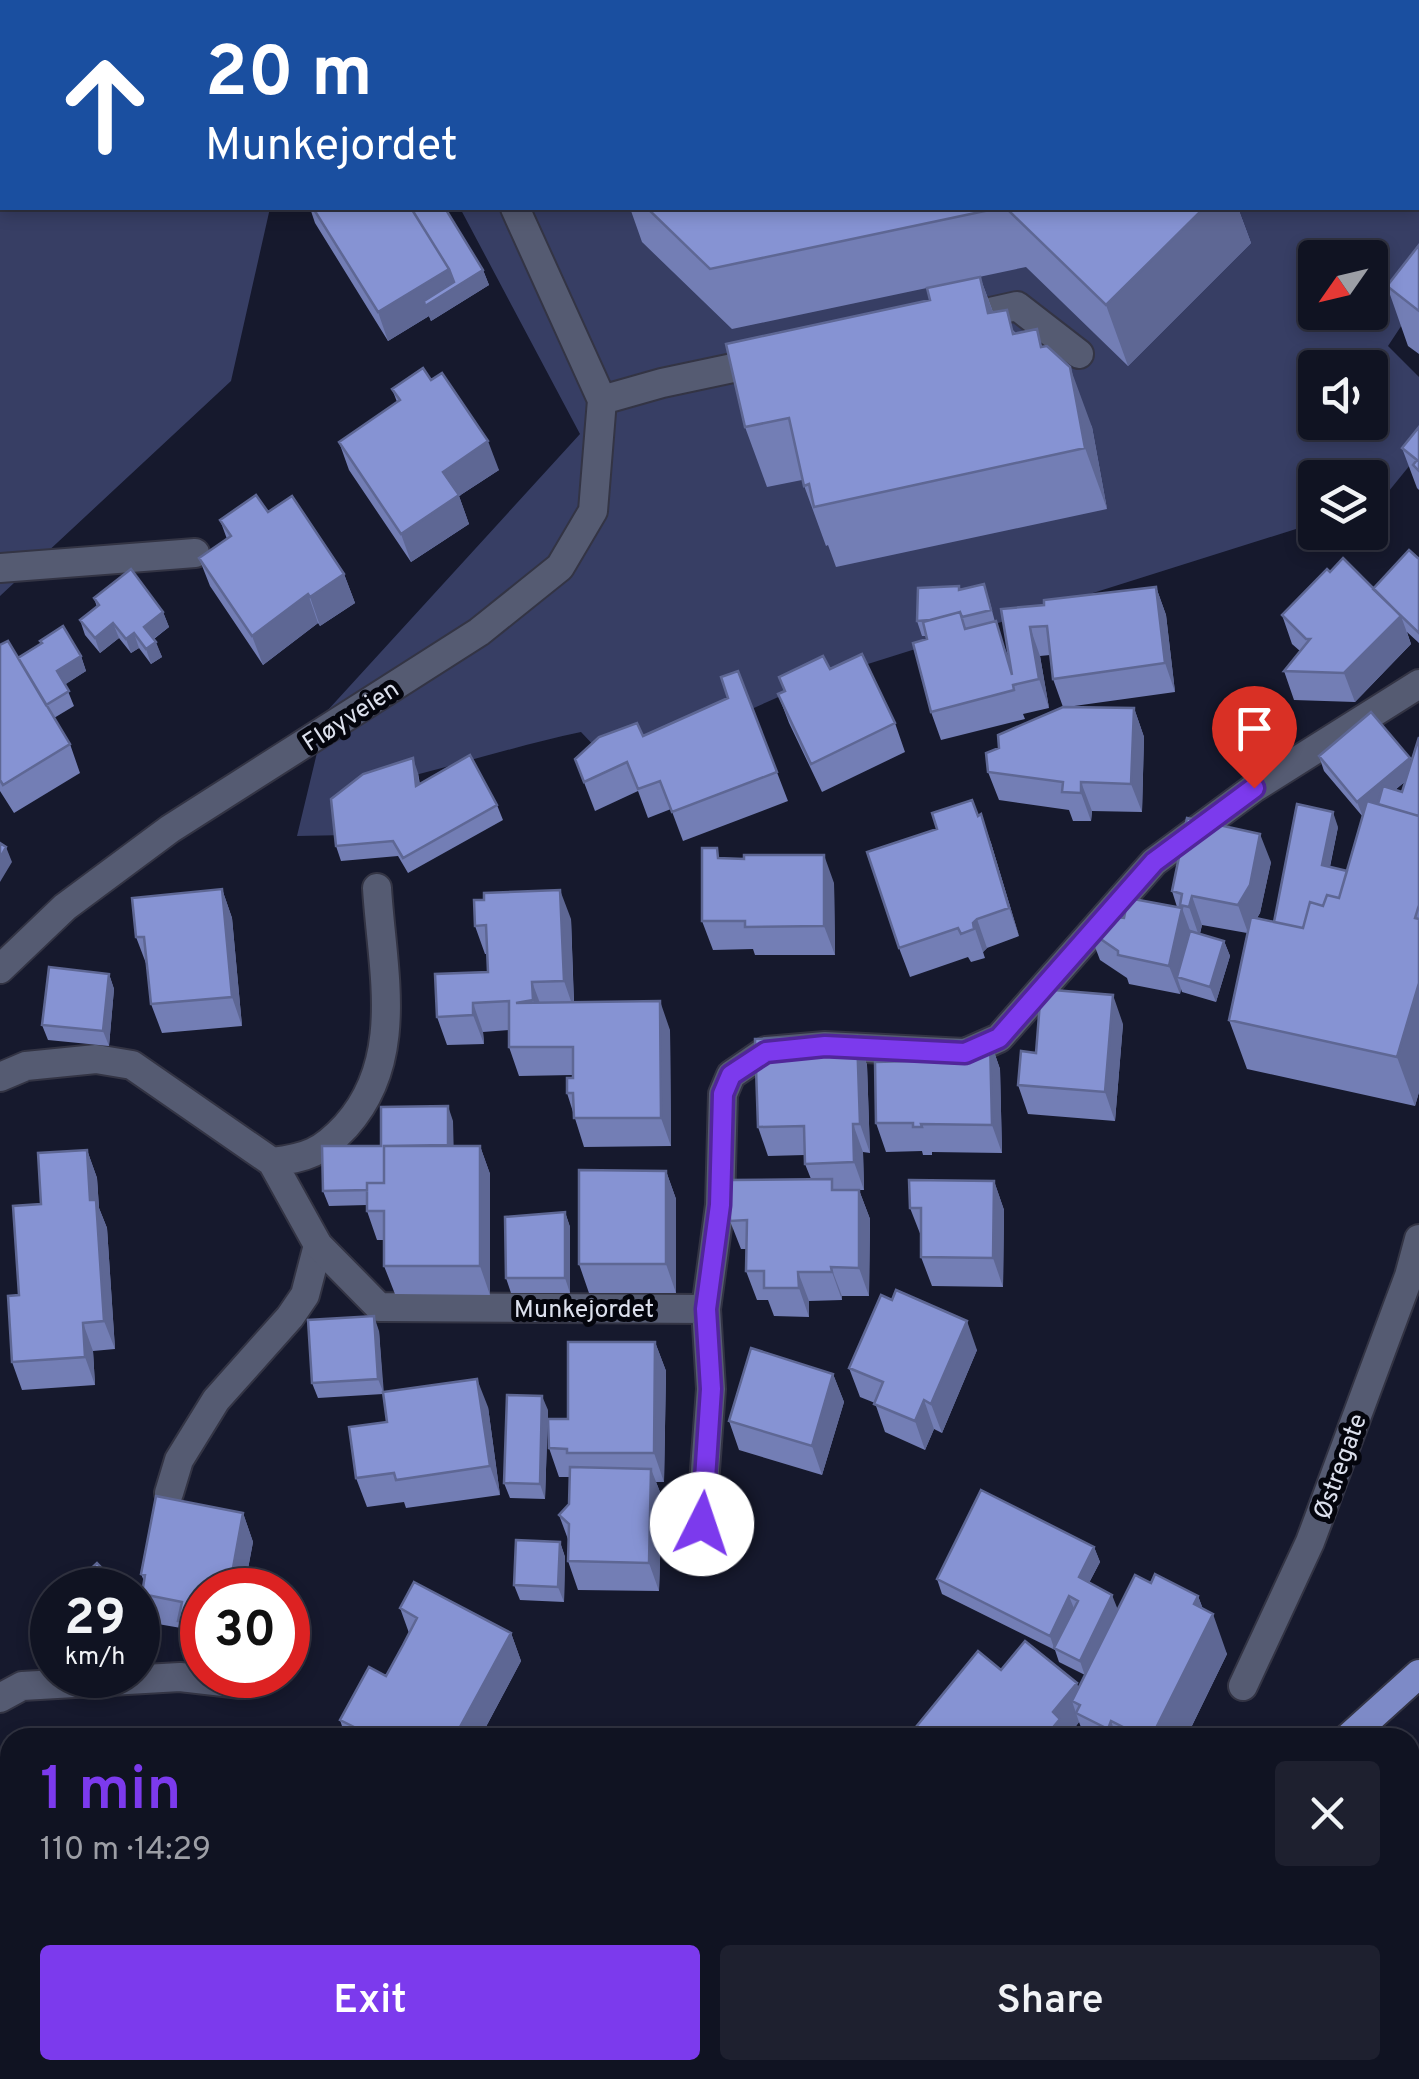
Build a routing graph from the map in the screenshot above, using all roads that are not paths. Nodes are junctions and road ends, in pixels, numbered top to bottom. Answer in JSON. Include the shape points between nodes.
{"nodes":[{"id":1,"x":516,"y":210,"type":"edge"},
{"id":2,"x":924,"y":326,"type":"edge"},
{"id":3,"x":1079,"y":354,"type":"dead end"},
{"id":4,"x":792,"y":355,"type":"edge"},
{"id":5,"x":602,"y":400,"type":"junction"},
{"id":6,"x":195,"y":553,"type":"dead end"},
{"id":7,"x":0,"y":568,"type":"edge"},
{"id":8,"x":1419,"y":684,"type":"edge"},
{"id":9,"x":377,"y":888,"type":"dead end"},
{"id":10,"x":0,"y":969,"type":"edge"},
{"id":11,"x":0,"y":1077,"type":"edge"},
{"id":12,"x":272,"y":1162,"type":"junction"},
{"id":13,"x":1419,"y":1239,"type":"edge"},
{"id":14,"x":318,"y":1245,"type":"junction"},
{"id":15,"x":706,"y":1309,"type":"junction"},
{"id":16,"x":169,"y":1493,"type":"dead end"},
{"id":17,"x":702,"y":1524,"type":"dead end"},
{"id":18,"x":1419,"y":1674,"type":"edge"},
{"id":19,"x":180,"y":1678,"type":"edge"},
{"id":20,"x":1243,"y":1686,"type":"dead end"},
{"id":21,"x":0,"y":1698,"type":"edge"},
{"id":22,"x":1359,"y":1728,"type":"edge"}],
"edges":[{"from":1,"to":5,"type":"street","name":"Fløyveien"},
{"from":2,"to":3,"type":"street","via":[[1017,306]]},
{"from":4,"to":5,"type":"street"},
{"from":5,"to":10,"type":"street","name":"Fløyveien","via":[[594,511],[560,567],[479,632],[170,829],[65,907]]},
{"from":6,"to":7,"type":"street"},
{"from":8,"to":15,"type":"street","via":[[1254,788],[1154,862],[999,1038],[965,1053],[825,1046],[766,1052],[731,1075],[723,1094],[720,1205]]},
{"from":9,"to":12,"type":"street","via":[[388,1024],[380,1068],[360,1110],[329,1144],[302,1159]]},
{"from":11,"to":12,"type":"street","name":"Munkejordet","via":[[26,1066],[96,1058],[132,1064]]},
{"from":12,"to":14,"type":"street","name":"Munkejordet"},
{"from":13,"to":20,"type":"street","name":"Østregate","via":[[1310,1542]]},
{"from":14,"to":15,"type":"street","name":"Munkejordet","via":[[379,1307]]},
{"from":14,"to":16,"type":"street","via":[[305,1295],[216,1400],[179,1460]]},
{"from":15,"to":17,"type":"street","via":[[711,1389]]},
{"from":18,"to":22,"type":"main road"},
{"from":19,"to":21,"type":"street","via":[[22,1686]]}]}
